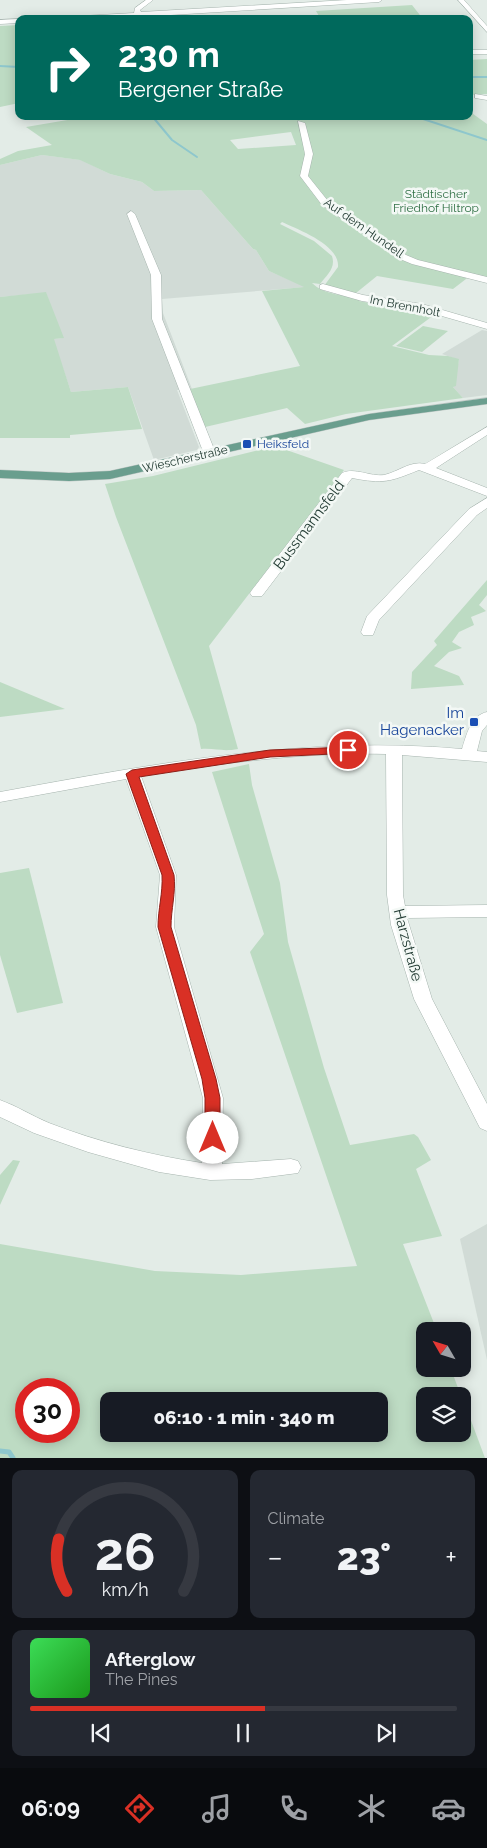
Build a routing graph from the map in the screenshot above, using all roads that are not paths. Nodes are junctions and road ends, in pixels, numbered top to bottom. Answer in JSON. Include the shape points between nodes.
{"nodes":[{"id":1,"x":150,"y":0,"type":"edge"},
{"id":2,"x":379,"y":0,"type":"edge"},
{"id":3,"x":461,"y":0,"type":"edge"},
{"id":4,"x":195,"y":1,"type":"dead end"},
{"id":5,"x":200,"y":11,"type":"junction"},
{"id":6,"x":138,"y":15,"type":"joint"},
{"id":7,"x":15,"y":21,"type":"edge"},
{"id":8,"x":0,"y":22,"type":"edge"},
{"id":9,"x":487,"y":30,"type":"edge"},
{"id":10,"x":473,"y":52,"type":"edge"},
{"id":11,"x":487,"y":52,"type":"edge"},
{"id":12,"x":478,"y":96,"type":"dead end"},
{"id":13,"x":487,"y":98,"type":"edge"},
{"id":14,"x":301,"y":123,"type":"dead end"},
{"id":15,"x":131,"y":214,"type":"dead end"},
{"id":16,"x":487,"y":280,"type":"edge"},
{"id":17,"x":323,"y":287,"type":"dead end"},
{"id":18,"x":487,"y":326,"type":"edge"},
{"id":19,"x":487,"y":401,"type":"edge"},
{"id":20,"x":487,"y":430,"type":"edge"},
{"id":21,"x":210,"y":454,"type":"junction"},
{"id":22,"x":426,"y":469,"type":"junction"},
{"id":23,"x":0,"y":474,"type":"edge"},
{"id":24,"x":487,"y":492,"type":"edge"},
{"id":25,"x":487,"y":502,"type":"edge"},
{"id":26,"x":473,"y":512,"type":"junction"},
{"id":27,"x":487,"y":516,"type":"edge"},
{"id":28,"x":257,"y":593,"type":"dead end"},
{"id":29,"x":368,"y":632,"type":"dead end"},
{"id":30,"x":487,"y":716,"type":"edge"},
{"id":31,"x":394,"y":751,"type":"junction"},
{"id":32,"x":468,"y":755,"type":"junction"},
{"id":33,"x":487,"y":757,"type":"edge"},
{"id":34,"x":132,"y":774,"type":"junction"},
{"id":35,"x":0,"y":796,"type":"edge"},
{"id":36,"x":487,"y":911,"type":"edge"},
{"id":37,"x":398,"y":912,"type":"junction"},
{"id":38,"x":0,"y":1108,"type":"edge"},
{"id":39,"x":485,"y":1113,"type":"edge"},
{"id":40,"x":291,"y":1167,"type":"dead end"},
{"id":41,"x":210,"y":1172,"type":"junction"}],
"edges":[{"from":1,"to":6,"type":"street","via":[[137,9]]},
{"from":2,"to":5,"type":"street"},
{"from":3,"to":9,"type":"street"},
{"from":4,"to":5,"type":"street"},
{"from":5,"to":6,"type":"street"},
{"from":7,"to":8,"type":"street"},
{"from":10,"to":11,"type":"street"},
{"from":12,"to":13,"type":"street"},
{"from":14,"to":16,"type":"street","name":"Auf dem Hundell","via":[[309,154],[304,176],[325,203],[403,257]]},
{"from":15,"to":21,"type":"street","via":[[156,275],[157,320]]},
{"from":17,"to":18,"type":"street","name":"Im Brennholt","via":[[362,298],[422,307]]},
{"from":19,"to":21,"type":"main road","name":"Wiescherstraße","via":[[369,418]]},
{"from":20,"to":22,"type":"street","name":"Bussmannsfeld"},
{"from":21,"to":23,"type":"main road","name":"Wiescherstraße","via":[[110,475]]},
{"from":22,"to":24,"type":"street","name":"Bussmannsfeld"},
{"from":22,"to":28,"type":"street","name":"Bussmannsfeld","via":[[415,466],[398,475],[381,478],[346,476]]},
{"from":25,"to":26,"type":"street"},
{"from":26,"to":27,"type":"street"},
{"from":26,"to":29,"type":"street","via":[[372,619]]},
{"from":30,"to":32,"type":"street","via":[[475,730]]},
{"from":31,"to":32,"type":"street"},
{"from":31,"to":34,"type":"street","via":[[325,750],[270,754]]},
{"from":31,"to":37,"type":"street","name":"Harzstraße","via":[[395,895]]},
{"from":32,"to":33,"type":"street"},
{"from":34,"to":35,"type":"street"},
{"from":34,"to":41,"type":"street","via":[[168,875],[165,927],[213,1098]]},
{"from":36,"to":37,"type":"street"},
{"from":37,"to":39,"type":"street","name":"Harzstraße","via":[[423,999]]},
{"from":38,"to":41,"type":"street","via":[[40,1128],[88,1144],[159,1164]]},
{"from":40,"to":41,"type":"street","via":[[252,1172]]}]}
